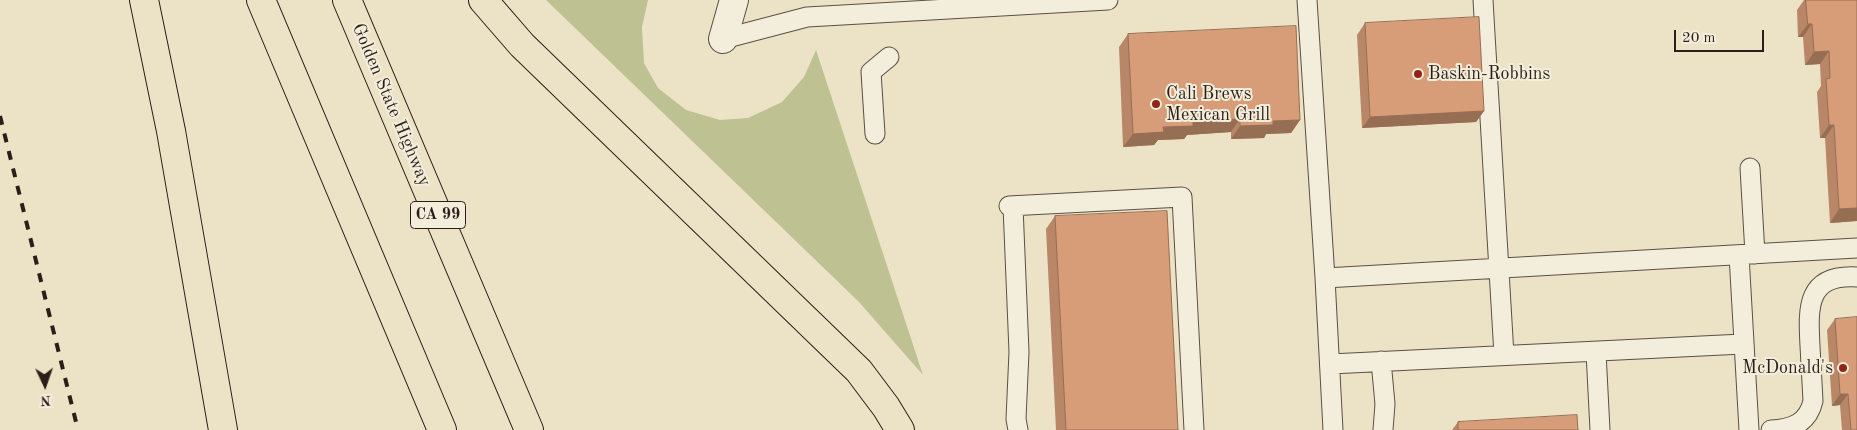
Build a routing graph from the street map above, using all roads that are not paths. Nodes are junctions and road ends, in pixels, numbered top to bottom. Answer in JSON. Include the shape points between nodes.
{"nodes":[{"id":1,"x":144,"y":0,"type":"edge"},
{"id":2,"x":261,"y":0,"type":"edge"},
{"id":3,"x":347,"y":0,"type":"edge"},
{"id":4,"x":483,"y":0,"type":"edge"},
{"id":5,"x":734,"y":0,"type":"edge"},
{"id":6,"x":1108,"y":0,"type":"edge"},
{"id":7,"x":1306,"y":0,"type":"edge"},
{"id":8,"x":1482,"y":0,"type":"edge"},
{"id":9,"x":724,"y":39,"type":"joint"},
{"id":10,"x":889,"y":57,"type":"dead end"},
{"id":11,"x":876,"y":134,"type":"dead end"},
{"id":12,"x":1750,"y":168,"type":"dead end"},
{"id":13,"x":1857,"y":248,"type":"edge"},
{"id":14,"x":1747,"y":255,"type":"junction"},
{"id":15,"x":1497,"y":269,"type":"junction"},
{"id":16,"x":1857,"y":277,"type":"edge"},
{"id":17,"x":1325,"y":278,"type":"junction"},
{"id":18,"x":1743,"y":344,"type":"junction"},
{"id":19,"x":1596,"y":352,"type":"junction"},
{"id":20,"x":1504,"y":355,"type":"junction"},
{"id":21,"x":1381,"y":361,"type":"junction"},
{"id":22,"x":1330,"y":364,"type":"junction"},
{"id":23,"x":223,"y":430,"type":"edge"},
{"id":24,"x":442,"y":430,"type":"edge"},
{"id":25,"x":529,"y":430,"type":"edge"},
{"id":26,"x":900,"y":430,"type":"edge"},
{"id":27,"x":1018,"y":430,"type":"edge"},
{"id":28,"x":1194,"y":430,"type":"edge"},
{"id":29,"x":1333,"y":430,"type":"edge"},
{"id":30,"x":1383,"y":430,"type":"edge"},
{"id":31,"x":1600,"y":430,"type":"edge"},
{"id":32,"x":1749,"y":430,"type":"edge"},
{"id":33,"x":1771,"y":430,"type":"edge"}],
"edges":[{"from":1,"to":23,"type":"highway","via":[[171,131]]},
{"from":2,"to":24,"type":"highway"},
{"from":3,"to":25,"type":"highway","name":"Golden State Highway","number":"CA 99"},
{"from":4,"to":26,"type":"highway","via":[[522,45],[859,371]]},
{"from":5,"to":9,"type":"street"},
{"from":6,"to":9,"type":"lane","via":[[807,17]]},
{"from":7,"to":17,"type":"lane"},
{"from":8,"to":15,"type":"lane"},
{"from":10,"to":11,"type":"lane","via":[[870,72]]},
{"from":12,"to":14,"type":"lane"},
{"from":13,"to":14,"type":"lane"},
{"from":14,"to":15,"type":"lane"},
{"from":14,"to":18,"type":"lane"},
{"from":15,"to":17,"type":"lane"},
{"from":15,"to":20,"type":"lane"},
{"from":16,"to":33,"type":"lane","via":[[1830,281],[1819,287],[1813,296],[1808,320],[1811,409],[1808,416],[1794,427]]},
{"from":17,"to":22,"type":"lane"},
{"from":18,"to":19,"type":"lane"},
{"from":18,"to":32,"type":"lane"},
{"from":19,"to":20,"type":"lane"},
{"from":19,"to":31,"type":"lane"},
{"from":20,"to":21,"type":"lane"},
{"from":21,"to":22,"type":"lane"},
{"from":21,"to":30,"type":"lane","via":[[1385,404]]},
{"from":22,"to":29,"type":"lane"},
{"from":27,"to":28,"type":"lane","via":[[1019,343],[1011,206],[1182,197]]}]}
